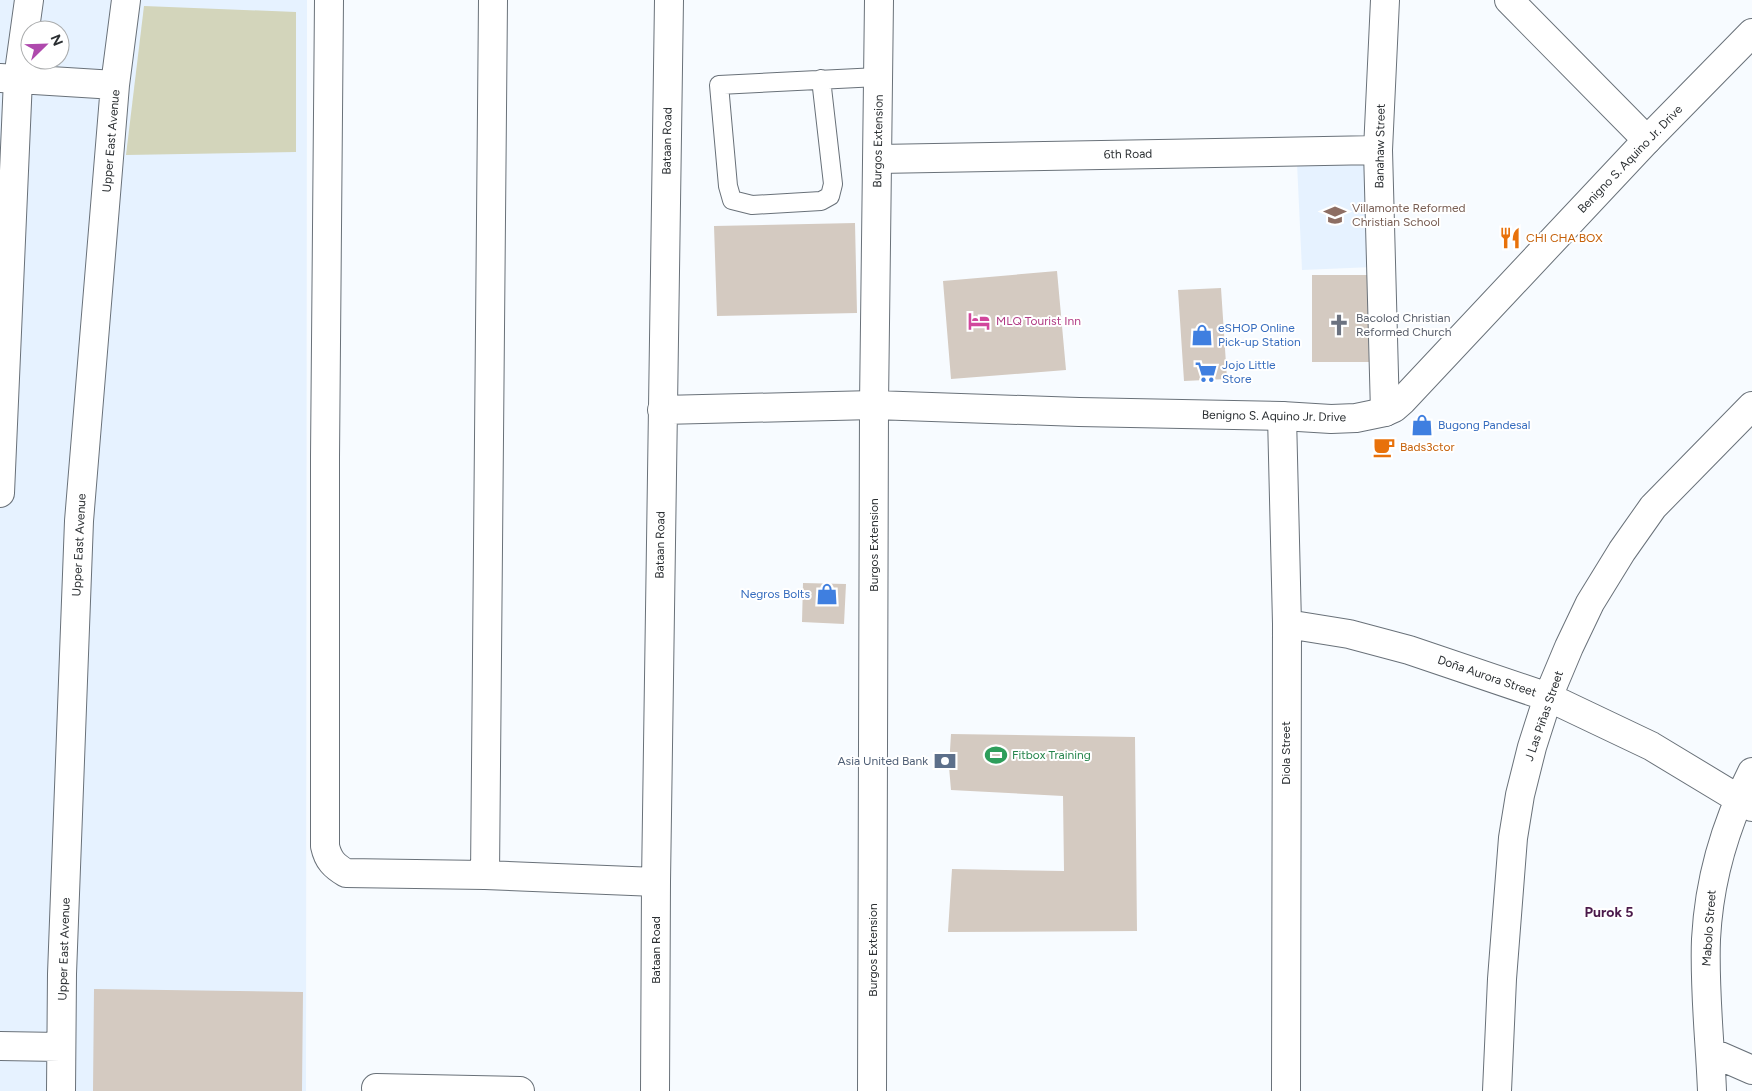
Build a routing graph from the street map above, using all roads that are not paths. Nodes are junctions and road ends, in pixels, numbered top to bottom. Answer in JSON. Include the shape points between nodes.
{"nodes":[{"id":1,"x":29,"y":0,"type":"edge"},
{"id":2,"x":126,"y":0,"type":"edge"},
{"id":3,"x":329,"y":0,"type":"edge"},
{"id":4,"x":493,"y":0,"type":"edge"},
{"id":5,"x":669,"y":0,"type":"edge"},
{"id":6,"x":879,"y":0,"type":"edge"},
{"id":7,"x":1384,"y":0,"type":"edge"},
{"id":8,"x":1509,"y":0,"type":"edge"},
{"id":9,"x":1752,"y":33,"type":"edge"},
{"id":10,"x":878,"y":77,"type":"junction"},
{"id":11,"x":9,"y":78,"type":"edge"},
{"id":12,"x":820,"y":79,"type":"junction"},
{"id":13,"x":115,"y":85,"type":"junction"},
{"id":14,"x":1647,"y":140,"type":"junction"},
{"id":15,"x":1378,"y":150,"type":"junction"},
{"id":16,"x":878,"y":158,"type":"junction"},
{"id":17,"x":874,"y":405,"type":"junction"},
{"id":18,"x":1752,"y":406,"type":"edge"},
{"id":19,"x":662,"y":410,"type":"junction"},
{"id":20,"x":1385,"y":412,"type":"junction"},
{"id":21,"x":1282,"y":416,"type":"junction"},
{"id":22,"x":0,"y":493,"type":"edge"},
{"id":23,"x":1287,"y":624,"type":"junction"},
{"id":24,"x":1548,"y":697,"type":"junction"},
{"id":25,"x":1752,"y":772,"type":"edge"},
{"id":26,"x":1745,"y":802,"type":"edge"},
{"id":27,"x":485,"y":875,"type":"junction"},
{"id":28,"x":656,"y":882,"type":"junction"},
{"id":29,"x":0,"y":1046,"type":"edge"},
{"id":30,"x":60,"y":1046,"type":"junction"},
{"id":31,"x":1711,"y":1052,"type":"junction"},
{"id":32,"x":1752,"y":1070,"type":"edge"},
{"id":33,"x":376,"y":1088,"type":"dead end"},
{"id":34,"x":61,"y":1091,"type":"edge"},
{"id":35,"x":520,"y":1091,"type":"edge"},
{"id":36,"x":655,"y":1091,"type":"edge"},
{"id":37,"x":872,"y":1091,"type":"edge"},
{"id":38,"x":1286,"y":1091,"type":"edge"},
{"id":39,"x":1497,"y":1091,"type":"edge"},
{"id":40,"x":1712,"y":1091,"type":"edge"}],
"edges":[{"from":1,"to":11,"type":"street"},
{"from":2,"to":13,"type":"street","name":"Upper East Avenue"},
{"from":3,"to":27,"type":"street","via":[[325,846],[332,863],[346,873]]},
{"from":4,"to":27,"type":"street"},
{"from":5,"to":19,"type":"street","name":"Bataan Road"},
{"from":6,"to":10,"type":"street","name":"Burgos Extension"},
{"from":7,"to":15,"type":"street","name":"Banahaw Street"},
{"from":8,"to":14,"type":"street"},
{"from":9,"to":14,"type":"street","name":"Benigno S. Aquino Jr. Drive"},
{"from":10,"to":12,"type":"lane"},
{"from":10,"to":16,"type":"street","name":"Burgos Extension"},
{"from":11,"to":13,"type":"street"},
{"from":11,"to":22,"type":"street"},
{"from":12,"to":12,"type":"lane","via":[[833,184],[830,196],[821,201],[752,206],[732,200],[719,85]]},
{"from":13,"to":30,"type":"street","name":"Upper East Avenue","via":[[79,521]]},
{"from":14,"to":20,"type":"street","name":"Benigno S. Aquino Jr. Drive","via":[[1402,401]]},
{"from":15,"to":16,"type":"street","name":"6th Road"},
{"from":15,"to":20,"type":"street","name":"Banahaw Street"},
{"from":16,"to":17,"type":"street","name":"Burgos Extension"},
{"from":17,"to":19,"type":"street","name":"Benigno S. Aquino Jr. Drive"},
{"from":17,"to":21,"type":"street","name":"Benigno S. Aquino Jr. Drive"},
{"from":17,"to":37,"type":"street","name":"Burgos Extension"},
{"from":18,"to":24,"type":"street","name":"J Las Piñas Street","via":[[1653,507],[1622,551],[1590,604]]},
{"from":19,"to":28,"type":"street","name":"Bataan Road"},
{"from":20,"to":21,"type":"street","name":"Benigno S. Aquino Jr. Drive","via":[[1331,419]]},
{"from":21,"to":23,"type":"street","name":"Diola Street"},
{"from":23,"to":24,"type":"street","name":"Doña Aurora Street","via":[[1349,634],[1410,650]]},
{"from":23,"to":38,"type":"street","name":"Diola Street"},
{"from":24,"to":26,"type":"street","name":"Doña Aurora Street","via":[[1651,746]]},
{"from":24,"to":39,"type":"street","name":"J Las Piñas Street","via":[[1532,746],[1513,838]]},
{"from":25,"to":26,"type":"street","name":"Mabolo Street"},
{"from":26,"to":31,"type":"street","name":"Mabolo Street","via":[[1724,842],[1713,882],[1706,939]]},
{"from":27,"to":28,"type":"street"},
{"from":28,"to":36,"type":"street","name":"Bataan Road"},
{"from":29,"to":30,"type":"street"},
{"from":30,"to":34,"type":"street","name":"Upper East Avenue"},
{"from":31,"to":32,"type":"street"},
{"from":31,"to":40,"type":"street","name":"Mabolo Street"},
{"from":33,"to":35,"type":"street"}]}
